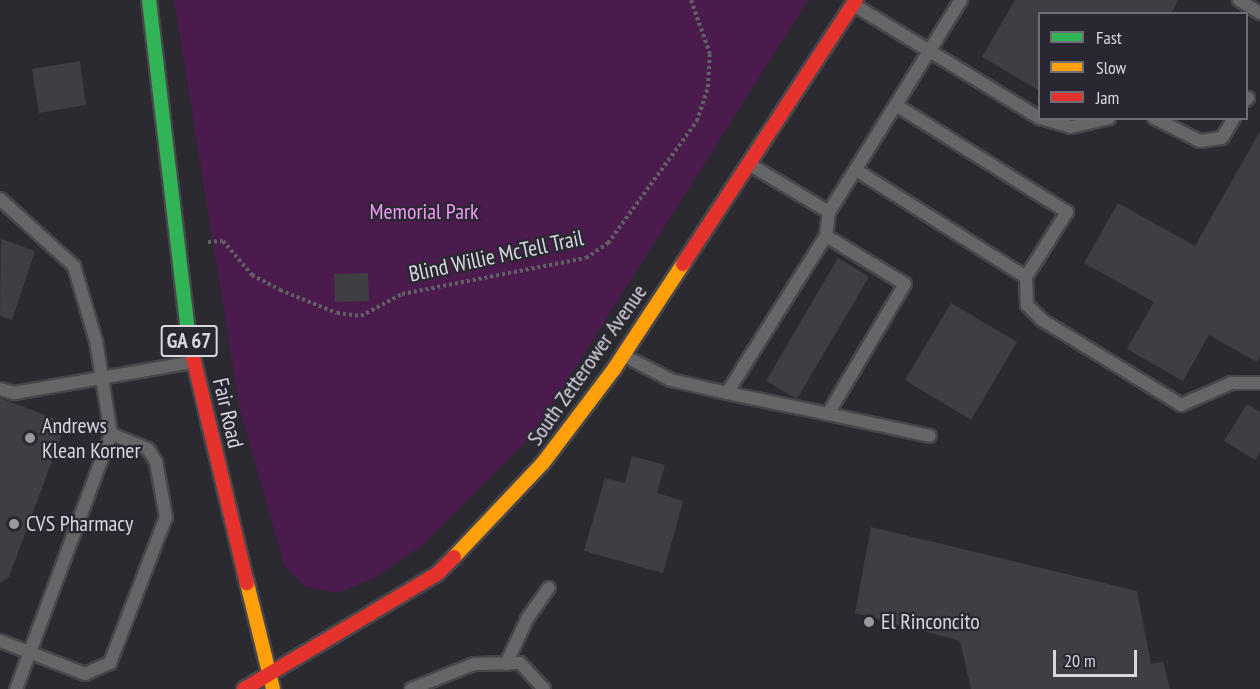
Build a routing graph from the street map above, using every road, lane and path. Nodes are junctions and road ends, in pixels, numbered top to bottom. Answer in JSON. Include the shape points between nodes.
{"nodes":[{"id":1,"x":149,"y":0,"type":"edge"},
{"id":2,"x":691,"y":0,"type":"edge"},
{"id":3,"x":961,"y":0,"type":"edge"},
{"id":4,"x":1239,"y":0,"type":"edge"},
{"id":5,"x":854,"y":2,"type":"edge"},
{"id":6,"x":1260,"y":14,"type":"edge"},
{"id":7,"x":927,"y":53,"type":"junction"},
{"id":8,"x":896,"y":105,"type":"junction"},
{"id":9,"x":1038,"y":117,"type":"edge"},
{"id":10,"x":1047,"y":120,"type":"edge"},
{"id":11,"x":1101,"y":120,"type":"edge"},
{"id":12,"x":1158,"y":120,"type":"edge"},
{"id":13,"x":1233,"y":120,"type":"edge"},
{"id":14,"x":748,"y":164,"type":"junction"},
{"id":15,"x":856,"y":170,"type":"junction"},
{"id":16,"x":0,"y":199,"type":"edge"},
{"id":17,"x":829,"y":212,"type":"junction"},
{"id":18,"x":826,"y":236,"type":"junction"},
{"id":19,"x":177,"y":245,"type":"junction"},
{"id":20,"x":1026,"y":278,"type":"junction"},
{"id":21,"x":623,"y":355,"type":"junction"},
{"id":22,"x":194,"y":362,"type":"junction"},
{"id":23,"x":103,"y":379,"type":"junction"},
{"id":24,"x":1260,"y":383,"type":"edge"},
{"id":25,"x":0,"y":389,"type":"edge"},
{"id":26,"x":726,"y":393,"type":"junction"},
{"id":27,"x":828,"y":414,"type":"junction"},
{"id":28,"x":111,"y":434,"type":"junction"},
{"id":29,"x":930,"y":436,"type":"dead end"},
{"id":30,"x":549,"y":588,"type":"dead end"},
{"id":31,"x":0,"y":641,"type":"edge"},
{"id":32,"x":27,"y":652,"type":"junction"},
{"id":33,"x":506,"y":664,"type":"junction"},
{"id":34,"x":272,"y":682,"type":"edge"},
{"id":35,"x":16,"y":689,"type":"edge"},
{"id":36,"x":244,"y":689,"type":"edge"},
{"id":37,"x":411,"y":689,"type":"edge"},
{"id":38,"x":544,"y":689,"type":"edge"}],
"edges":[{"from":1,"to":19,"type":"street","name":"Fair Road","number":"GA 67"},
{"from":2,"to":19,"type":"path","name":"Blind Willie McTell Trail","via":[[710,54],[708,87],[697,121],[608,243],[586,258],[402,294],[361,316],[337,313],[252,275],[223,241]]},
{"from":3,"to":7,"type":"lane"},
{"from":4,"to":6,"type":"lane"},
{"from":5,"to":7,"type":"lane"},
{"from":5,"to":14,"type":"street","name":"South Zetterower Avenue"},
{"from":7,"to":8,"type":"lane"},
{"from":7,"to":9,"type":"lane"},
{"from":8,"to":15,"type":"lane"},
{"from":8,"to":20,"type":"lane","via":[[1066,212]]},
{"from":10,"to":11,"type":"lane","via":[[1071,127]]},
{"from":12,"to":13,"type":"lane","via":[[1200,141],[1222,138]]},
{"from":14,"to":17,"type":"lane"},
{"from":14,"to":21,"type":"street","name":"South Zetterower Avenue"},
{"from":15,"to":17,"type":"lane"},
{"from":15,"to":20,"type":"lane"},
{"from":16,"to":23,"type":"lane","via":[[74,266]]},
{"from":17,"to":18,"type":"lane"},
{"from":18,"to":26,"type":"lane"},
{"from":18,"to":27,"type":"lane","via":[[904,284]]},
{"from":19,"to":22,"type":"street","name":"Fair Road","number":"GA 67"},
{"from":20,"to":24,"type":"lane","via":[[1027,305],[1042,320],[1181,405],[1231,383]]},
{"from":21,"to":26,"type":"lane","via":[[670,380]]},
{"from":21,"to":34,"type":"street","name":"South Zetterower Avenue","via":[[543,463],[437,574]]},
{"from":22,"to":23,"type":"lane"},
{"from":22,"to":34,"type":"street","name":"Fair Road","number":"GA 67"},
{"from":23,"to":25,"type":"lane","via":[[14,393]]},
{"from":23,"to":28,"type":"lane"},
{"from":26,"to":27,"type":"lane"},
{"from":27,"to":29,"type":"lane"},
{"from":28,"to":32,"type":"lane"},
{"from":28,"to":32,"type":"lane","via":[[148,449],[156,462],[166,517],[116,651],[110,663],[86,674]]},
{"from":30,"to":33,"type":"lane","via":[[527,619]]},
{"from":31,"to":32,"type":"lane"},
{"from":32,"to":35,"type":"lane"},
{"from":33,"to":37,"type":"lane","via":[[474,664]]},
{"from":33,"to":38,"type":"lane","via":[[520,663]]},
{"from":34,"to":36,"type":"street","name":"South Zetterower Avenue"}]}
